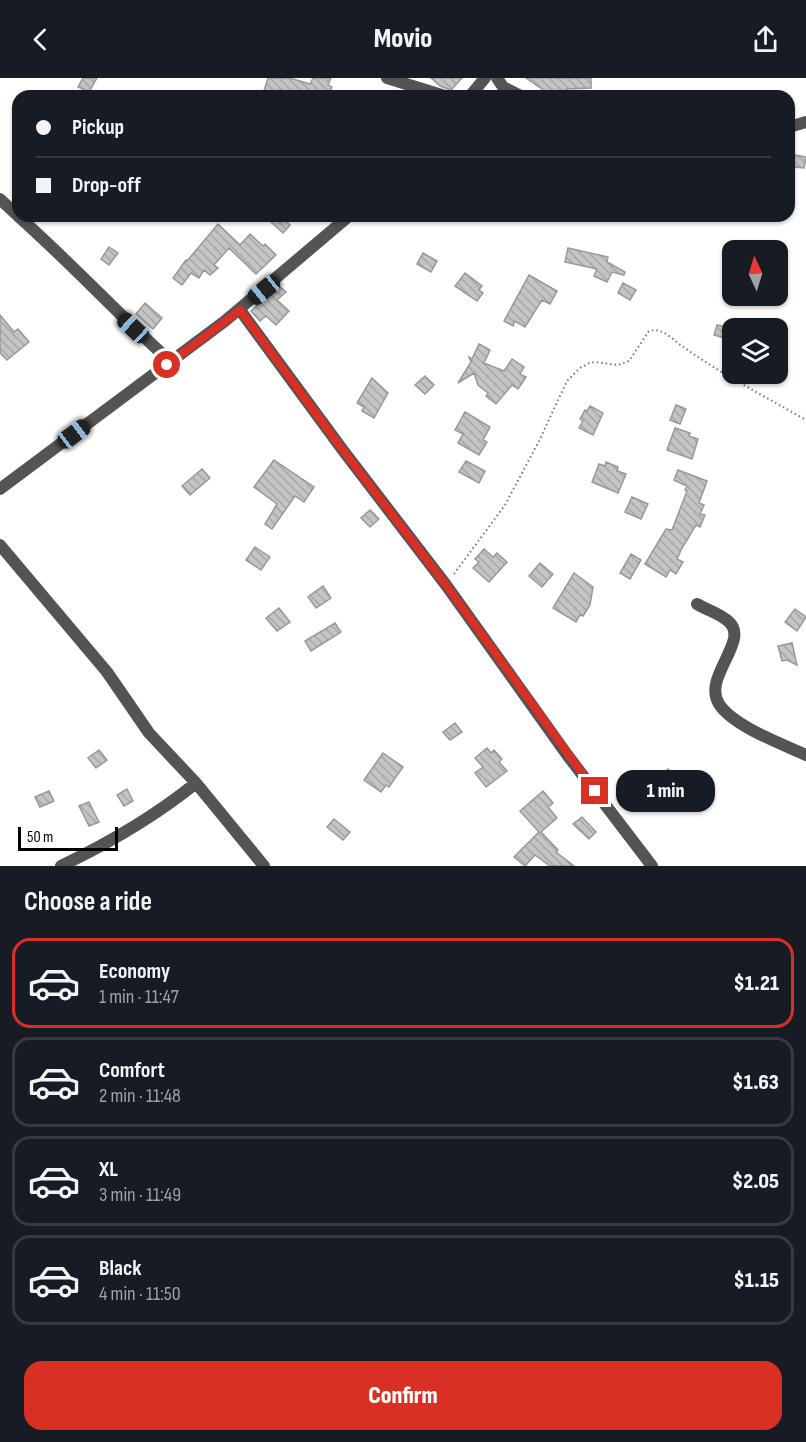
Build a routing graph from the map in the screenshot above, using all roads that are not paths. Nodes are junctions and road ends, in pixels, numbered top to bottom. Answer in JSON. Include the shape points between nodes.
{"nodes":[{"id":1,"x":387,"y":78,"type":"edge"},
{"id":2,"x":485,"y":78,"type":"edge"},
{"id":3,"x":496,"y":78,"type":"edge"},
{"id":4,"x":426,"y":90,"type":"edge"},
{"id":5,"x":475,"y":90,"type":"edge"},
{"id":6,"x":509,"y":90,"type":"edge"},
{"id":7,"x":0,"y":199,"type":"edge"},
{"id":8,"x":12,"y":210,"type":"edge"},
{"id":9,"x":25,"y":222,"type":"edge"},
{"id":10,"x":342,"y":222,"type":"edge"},
{"id":11,"x":240,"y":310,"type":"junction"},
{"id":12,"x":171,"y":362,"type":"junction"},
{"id":13,"x":0,"y":489,"type":"edge"},
{"id":14,"x":0,"y":545,"type":"edge"},
{"id":15,"x":697,"y":604,"type":"dead end"},
{"id":16,"x":806,"y":755,"type":"edge"},
{"id":17,"x":196,"y":783,"type":"junction"},
{"id":18,"x":61,"y":866,"type":"edge"},
{"id":19,"x":264,"y":866,"type":"edge"},
{"id":20,"x":652,"y":866,"type":"edge"}],
"edges":[{"from":1,"to":4,"type":"street"},
{"from":2,"to":5,"type":"street"},
{"from":3,"to":6,"type":"street"},
{"from":7,"to":8,"type":"street"},
{"from":9,"to":12,"type":"street"},
{"from":10,"to":11,"type":"street"},
{"from":11,"to":12,"type":"street"},
{"from":11,"to":20,"type":"street"},
{"from":12,"to":13,"type":"street"},
{"from":14,"to":17,"type":"street","via":[[107,672],[149,733]]},
{"from":15,"to":16,"type":"street","via":[[726,619],[735,632],[715,682],[714,694],[721,708],[740,723]]},
{"from":17,"to":18,"type":"street","via":[[167,807]]},
{"from":17,"to":19,"type":"street"}]}
